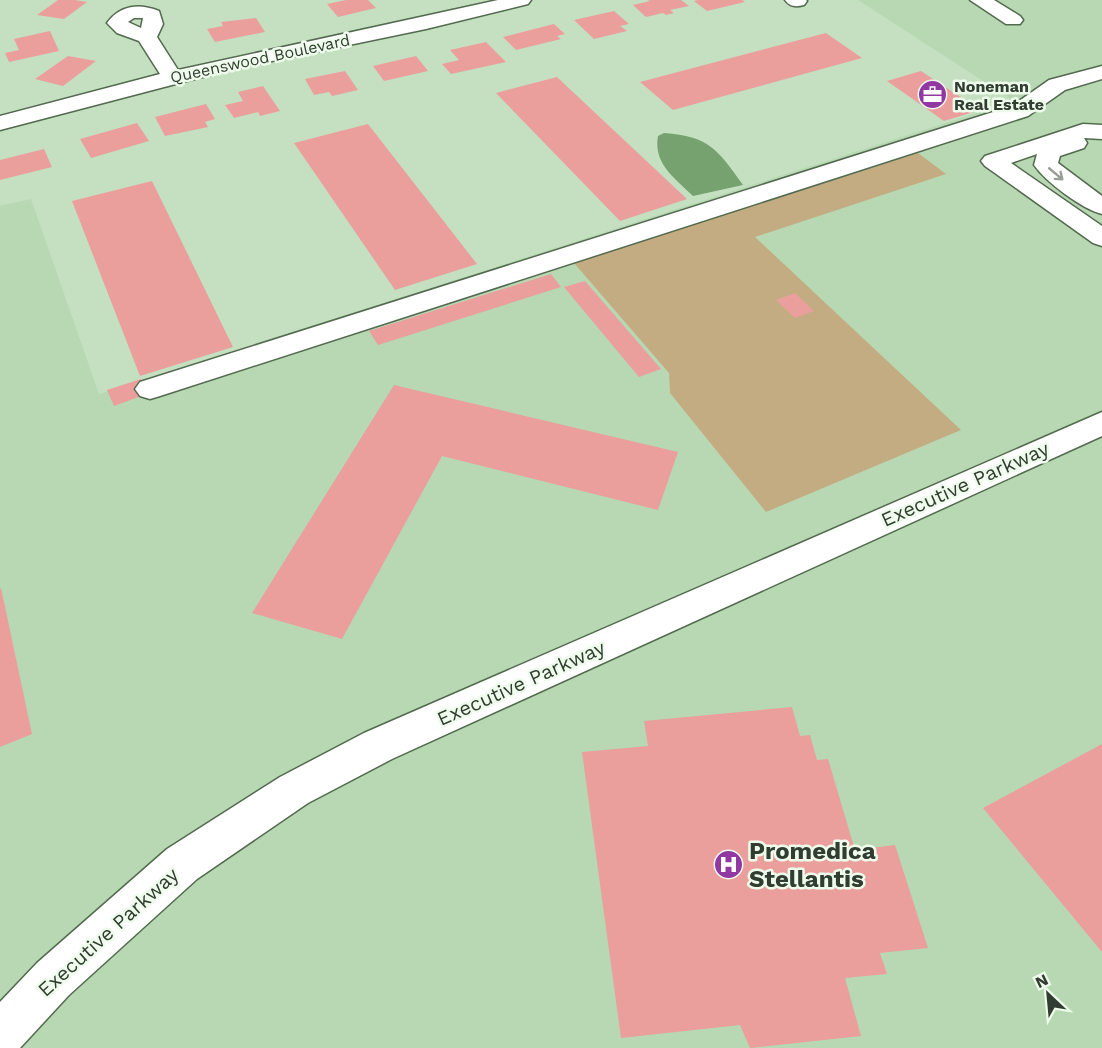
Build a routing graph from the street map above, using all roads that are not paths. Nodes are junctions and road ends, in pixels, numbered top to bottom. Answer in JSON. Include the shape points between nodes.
{"nodes":[{"id":1,"x":430,"y":0,"type":"edge"},
{"id":2,"x":521,"y":0,"type":"edge"},
{"id":3,"x":980,"y":0,"type":"edge"},
{"id":4,"x":447,"y":18,"type":"junction"},
{"id":5,"x":1013,"y":20,"type":"dead end"},
{"id":6,"x":147,"y":37,"type":"dead end"},
{"id":7,"x":1102,"y":72,"type":"edge"},
{"id":8,"x":172,"y":77,"type":"junction"},
{"id":9,"x":0,"y":123,"type":"edge"},
{"id":10,"x":1098,"y":131,"type":"edge"},
{"id":11,"x":1102,"y":207,"type":"edge"},
{"id":12,"x":1102,"y":238,"type":"edge"},
{"id":13,"x":150,"y":389,"type":"dead end"},
{"id":14,"x":1102,"y":423,"type":"edge"},
{"id":15,"x":0,"y":1036,"type":"edge"}],
"edges":[{"from":1,"to":4,"type":"street"},
{"from":2,"to":4,"type":"street","name":"Queenswood Boulevard"},
{"from":3,"to":5,"type":"street"},
{"from":4,"to":8,"type":"street","name":"Queenswood Boulevard"},
{"from":6,"to":8,"type":"street"},
{"from":7,"to":13,"type":"street","via":[[1057,85],[1038,100],[1009,114]]},
{"from":8,"to":9,"type":"street","name":"Queenswood Boulevard"},
{"from":10,"to":11,"type":"street","one_way":true,"via":[[1089,139],[1049,152],[1046,165]]},
{"from":10,"to":12,"type":"street","via":[[1083,131],[993,161]]},
{"from":14,"to":15,"type":"street","name":"Executive Parkway","via":[[388,742],[294,790],[182,864],[53,979]]}]}
